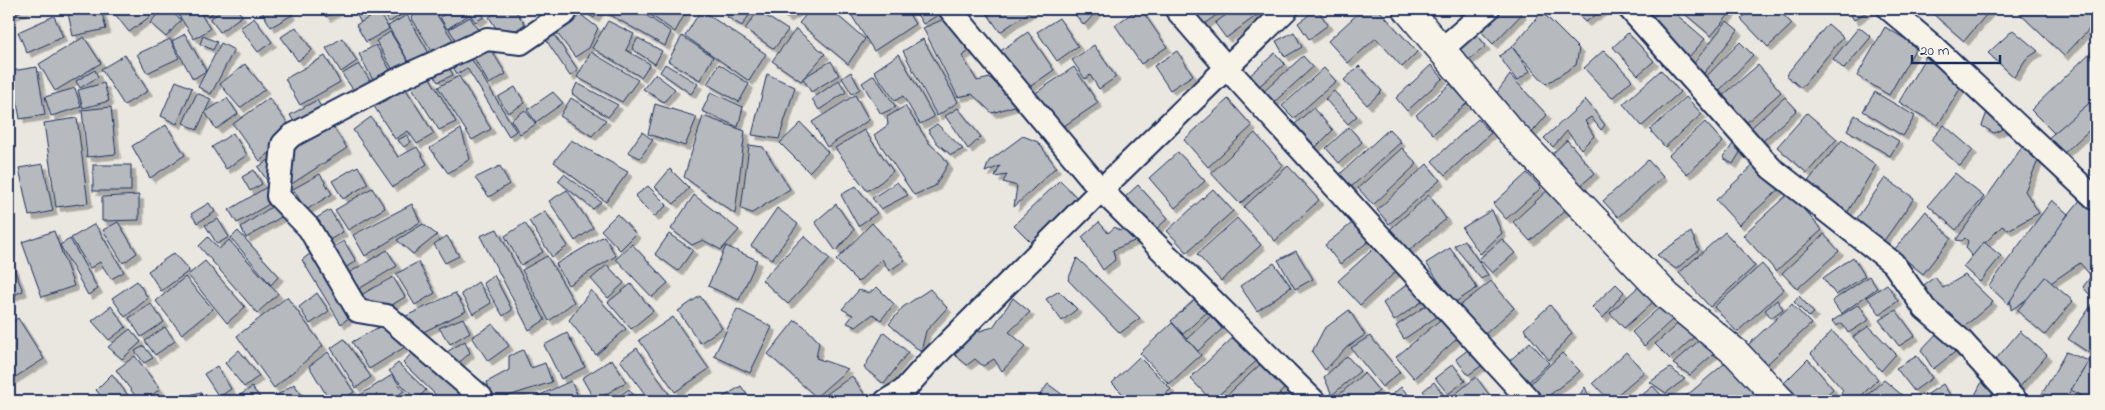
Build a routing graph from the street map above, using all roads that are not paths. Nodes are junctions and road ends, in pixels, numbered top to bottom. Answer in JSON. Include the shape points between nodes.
{"nodes":[{"id":1,"x":567,"y":9,"type":"edge"},
{"id":2,"x":950,"y":9,"type":"edge"},
{"id":3,"x":1176,"y":9,"type":"edge"},
{"id":4,"x":1287,"y":9,"type":"edge"},
{"id":5,"x":1406,"y":9,"type":"edge"},
{"id":6,"x":1488,"y":9,"type":"edge"},
{"id":7,"x":1630,"y":9,"type":"edge"},
{"id":8,"x":1889,"y":9,"type":"edge"},
{"id":9,"x":1441,"y":50,"type":"junction"},
{"id":10,"x":1227,"y":68,"type":"junction"},
{"id":11,"x":1101,"y":190,"type":"junction"},
{"id":12,"x":2096,"y":199,"type":"edge"},
{"id":13,"x":897,"y":398,"type":"edge"},
{"id":14,"x":476,"y":401,"type":"edge"},
{"id":15,"x":1314,"y":401,"type":"edge"},
{"id":16,"x":1530,"y":401,"type":"edge"},
{"id":17,"x":1781,"y":401,"type":"edge"},
{"id":18,"x":2016,"y":401,"type":"edge"}],
"edges":[{"from":1,"to":14,"type":"street","via":[[565,14],[521,44],[487,39],[403,77],[292,136],[283,144],[278,196],[309,228],[358,311],[387,316],[481,397]]},
{"from":2,"to":11,"type":"street"},
{"from":3,"to":10,"type":"street"},
{"from":4,"to":10,"type":"street"},
{"from":5,"to":9,"type":"street"},
{"from":6,"to":9,"type":"street"},
{"from":7,"to":18,"type":"street","via":[[1772,168],[1893,263],[1925,309],[1960,339]]},
{"from":8,"to":12,"type":"street"},
{"from":9,"to":17,"type":"street","via":[[1510,131],[1667,296],[1736,353]]},
{"from":10,"to":11,"type":"street"},
{"from":10,"to":16,"type":"street"},
{"from":11,"to":13,"type":"street"},
{"from":11,"to":15,"type":"street"}]}
